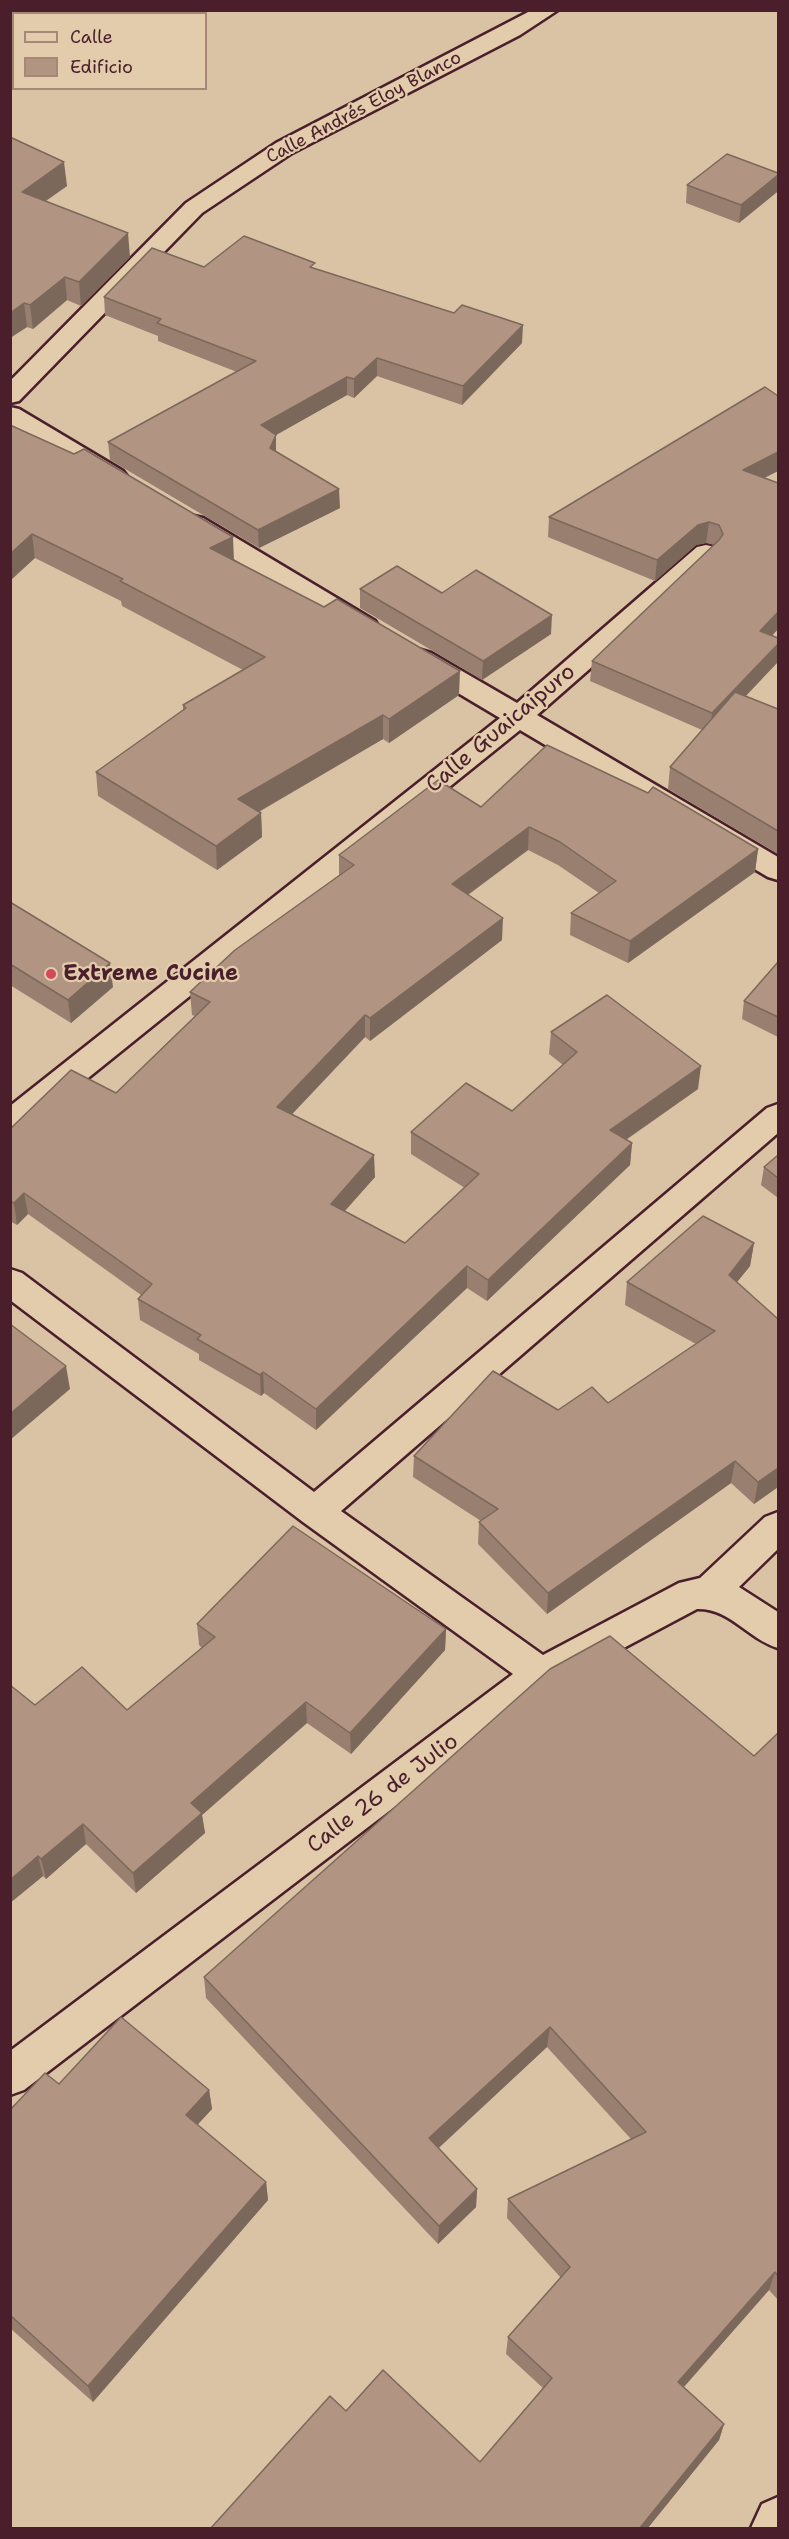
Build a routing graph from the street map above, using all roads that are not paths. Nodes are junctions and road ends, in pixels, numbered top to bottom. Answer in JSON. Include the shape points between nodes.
{"nodes":[{"id":1,"x":548,"y":10,"type":"edge"},
{"id":2,"x":10,"y":396,"type":"edge"},
{"id":3,"x":10,"y":414,"type":"edge"},
{"id":4,"x":132,"y":487,"type":"edge"},
{"id":5,"x":173,"y":511,"type":"edge"},
{"id":6,"x":706,"y":553,"type":"edge"},
{"id":7,"x":518,"y":717,"type":"junction"},
{"id":8,"x":778,"y":870,"type":"edge"},
{"id":9,"x":778,"y":1116,"type":"edge"},
{"id":10,"x":10,"y":1124,"type":"edge"},
{"id":11,"x":10,"y":1282,"type":"edge"},
{"id":12,"x":315,"y":1512,"type":"junction"},
{"id":13,"x":778,"y":1527,"type":"edge"},
{"id":14,"x":710,"y":1592,"type":"junction"},
{"id":15,"x":778,"y":1632,"type":"edge"},
{"id":16,"x":541,"y":1674,"type":"junction"},
{"id":17,"x":10,"y":2076,"type":"edge"},
{"id":18,"x":778,"y":2520,"type":"edge"},
{"id":19,"x":772,"y":2529,"type":"edge"}],
"edges":[{"from":1,"to":2,"type":"street","name":"Calle Andrés Eloy Blanco","via":[[513,32],[284,147],[195,208]]},
{"from":3,"to":4,"type":"street"},
{"from":5,"to":7,"type":"street"},
{"from":6,"to":7,"type":"street","name":"Calle Guaicaipuro"},
{"from":7,"to":8,"type":"street"},
{"from":7,"to":10,"type":"street","name":"Calle Guaicaipuro"},
{"from":9,"to":12,"type":"street"},
{"from":11,"to":12,"type":"street"},
{"from":12,"to":16,"type":"street"},
{"from":13,"to":14,"type":"street"},
{"from":14,"to":15,"type":"street","via":[[727,1598]]},
{"from":14,"to":16,"type":"street","name":"Calle 26 de Julio","via":[[692,1594]]},
{"from":16,"to":17,"type":"street","name":"Calle 26 de Julio"},
{"from":18,"to":19,"type":"street"}]}
